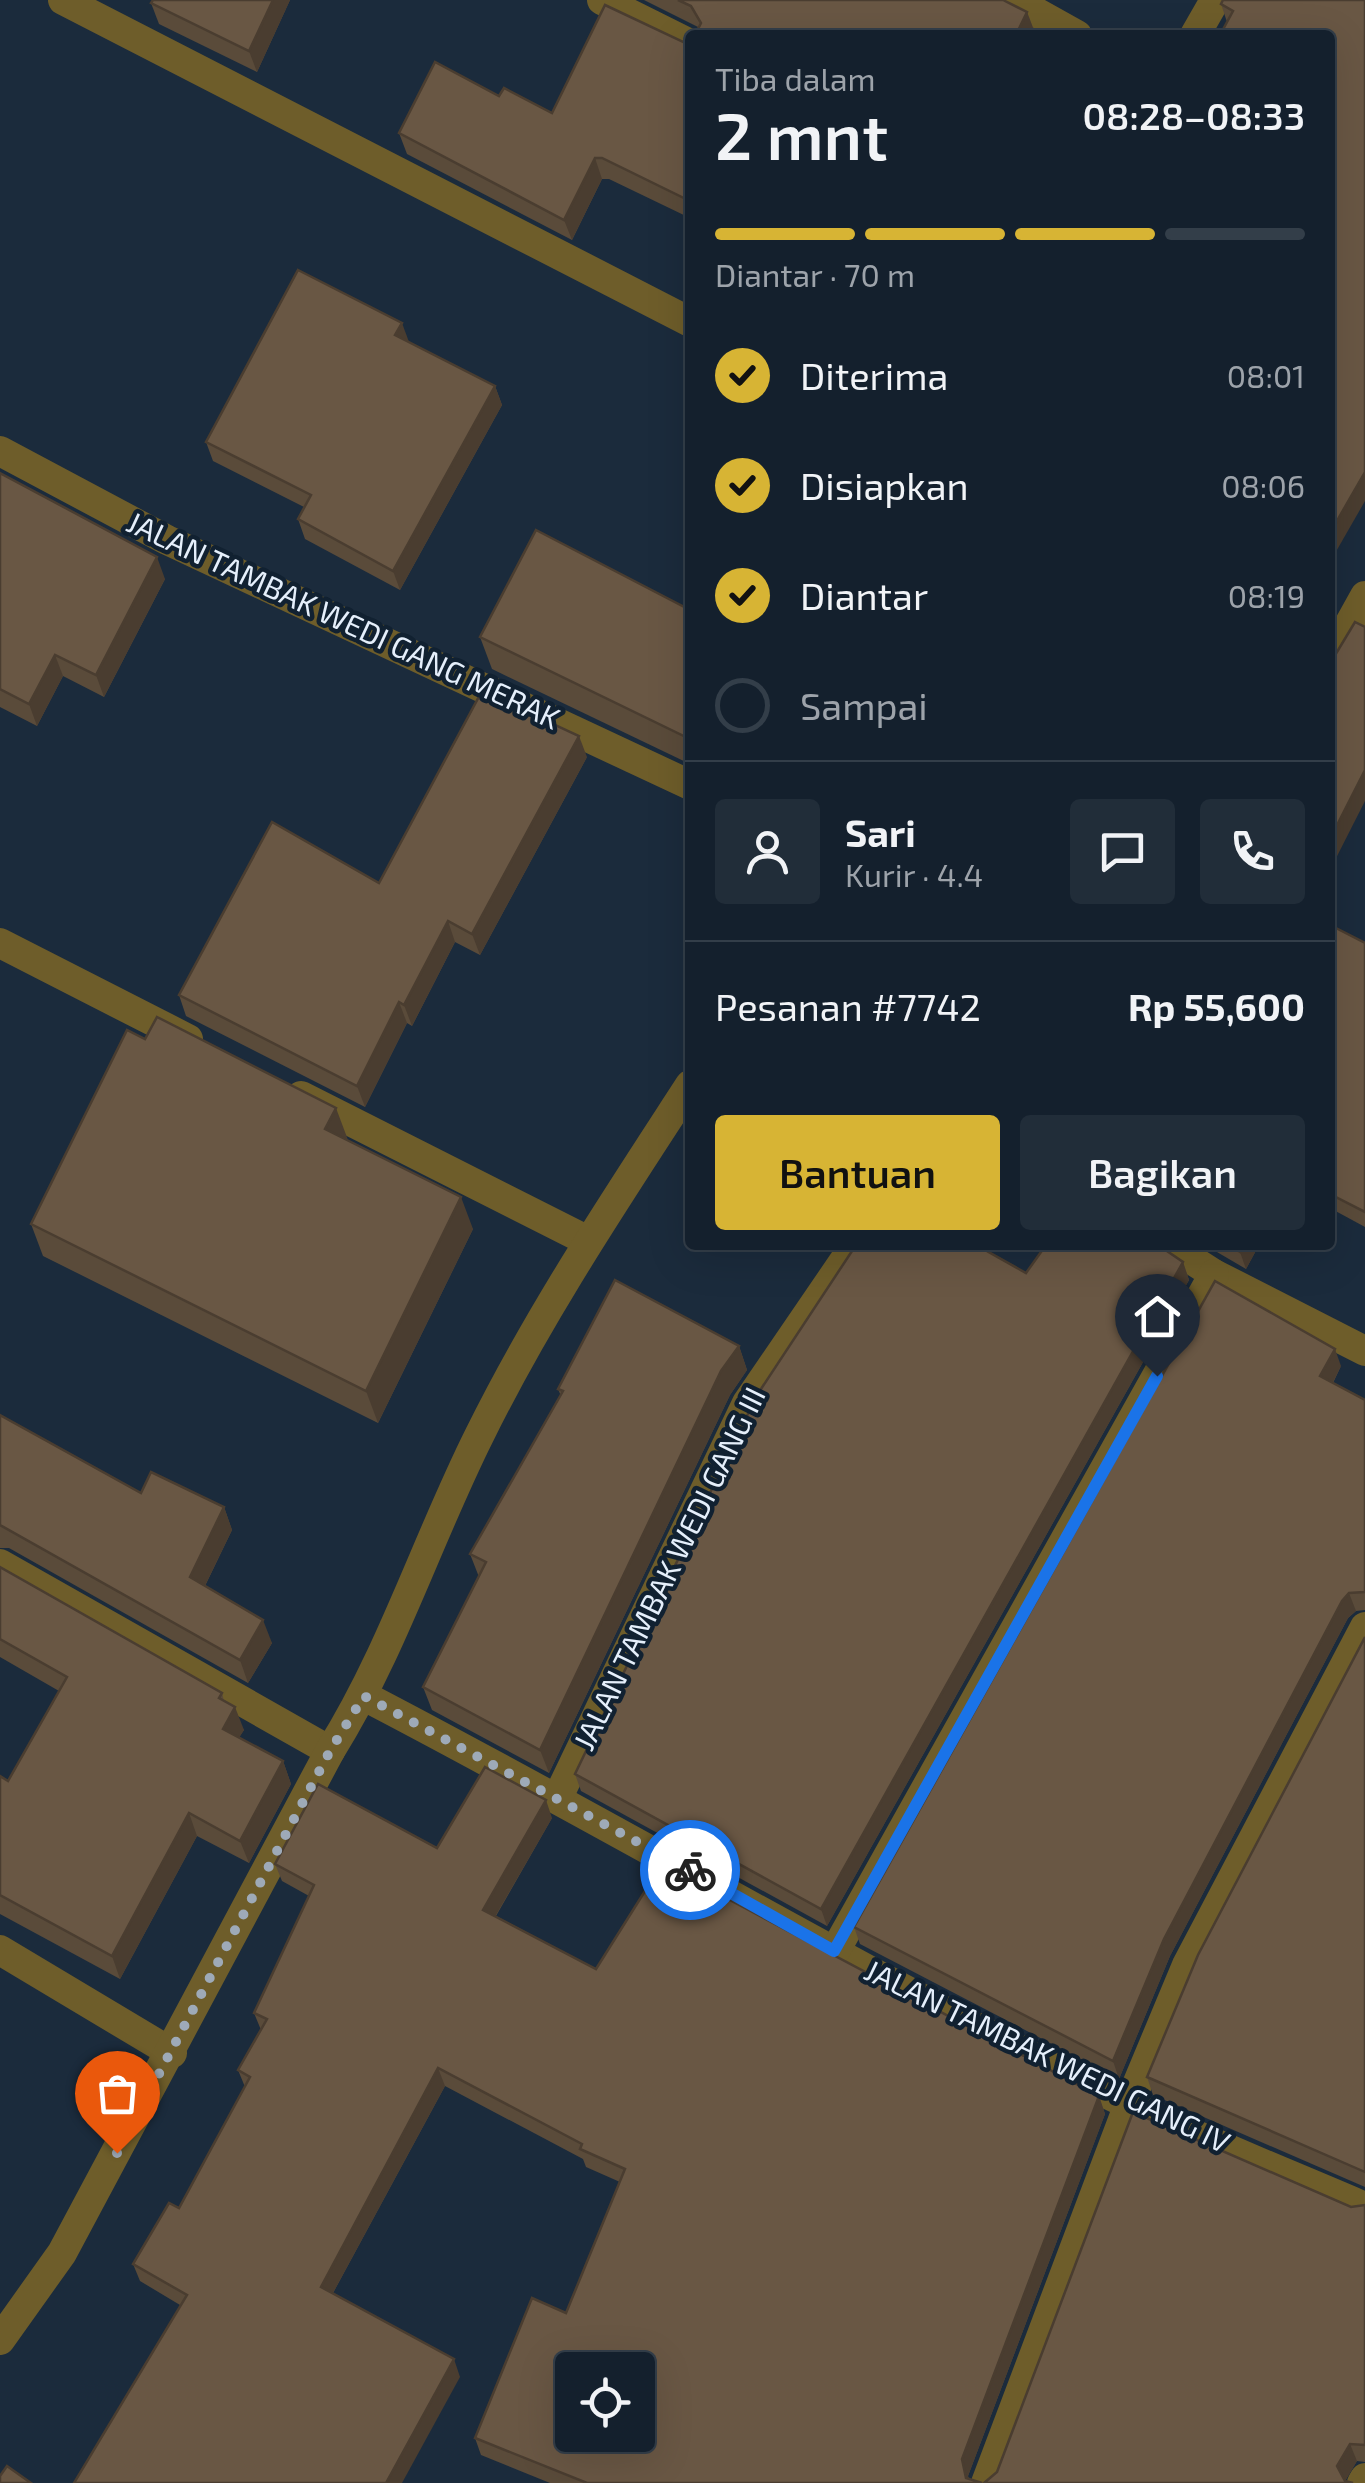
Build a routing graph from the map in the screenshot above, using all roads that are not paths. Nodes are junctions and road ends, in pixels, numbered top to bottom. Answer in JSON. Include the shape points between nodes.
{"nodes":[{"id":1,"x":64,"y":0,"type":"edge"},
{"id":2,"x":602,"y":0,"type":"edge"},
{"id":3,"x":1014,"y":0,"type":"edge"},
{"id":4,"x":1215,"y":0,"type":"edge"},
{"id":5,"x":1067,"y":30,"type":"edge"},
{"id":6,"x":1197,"y":30,"type":"edge"},
{"id":7,"x":685,"y":42,"type":"edge"},
{"id":8,"x":685,"y":319,"type":"edge"},
{"id":9,"x":0,"y":451,"type":"edge"},
{"id":10,"x":1365,"y":596,"type":"edge"},
{"id":11,"x":1335,"y":651,"type":"edge"},
{"id":12,"x":685,"y":783,"type":"edge"},
{"id":13,"x":0,"y":943,"type":"edge"},
{"id":14,"x":214,"y":1052,"type":"edge"},
{"id":15,"x":267,"y":1079,"type":"edge"},
{"id":16,"x":685,"y":1094,"type":"edge"},
{"id":17,"x":588,"y":1242,"type":"junction"},
{"id":18,"x":852,"y":1250,"type":"edge"},
{"id":19,"x":1177,"y":1250,"type":"edge"},
{"id":20,"x":1214,"y":1274,"type":"junction"},
{"id":21,"x":1365,"y":1351,"type":"edge"},
{"id":22,"x":0,"y":1564,"type":"edge"},
{"id":23,"x":1365,"y":1627,"type":"edge"},
{"id":24,"x":364,"y":1696,"type":"junction"},
{"id":25,"x":330,"y":1751,"type":"junction"},
{"id":26,"x":558,"y":1796,"type":"junction"},
{"id":27,"x":0,"y":1950,"type":"edge"},
{"id":28,"x":834,"y":1951,"type":"junction"},
{"id":29,"x":172,"y":2054,"type":"junction"},
{"id":30,"x":1129,"y":2104,"type":"junction"},
{"id":31,"x":1365,"y":2207,"type":"edge"},
{"id":32,"x":0,"y":2340,"type":"edge"},
{"id":33,"x":986,"y":2483,"type":"edge"}],
"edges":[{"from":1,"to":8,"type":"street"},
{"from":2,"to":7,"type":"street"},
{"from":3,"to":5,"type":"street"},
{"from":4,"to":6,"type":"street"},
{"from":9,"to":12,"type":"street","name":"JALAN TAMBAK WEDI GANG MERAK","via":[[167,540]]},
{"from":10,"to":11,"type":"street"},
{"from":13,"to":14,"type":"street"},
{"from":15,"to":17,"type":"street"},
{"from":16,"to":17,"type":"street"},
{"from":17,"to":24,"type":"street","via":[[479,1436]]},
{"from":18,"to":26,"type":"street","name":"JALAN TAMBAK WEDI GANG III","via":[[747,1404]]},
{"from":19,"to":20,"type":"street"},
{"from":20,"to":21,"type":"street"},
{"from":20,"to":28,"type":"street"},
{"from":22,"to":25,"type":"street"},
{"from":23,"to":30,"type":"street","via":[[1187,1966]]},
{"from":24,"to":25,"type":"street"},
{"from":24,"to":26,"type":"street","name":"JALAN TAMBAK WEDI GANG IV"},
{"from":25,"to":29,"type":"street"},
{"from":26,"to":28,"type":"street","name":"JALAN TAMBAK WEDI GANG IV"},
{"from":27,"to":29,"type":"street"},
{"from":28,"to":30,"type":"street","name":"JALAN TAMBAK WEDI GANG IV"},
{"from":29,"to":32,"type":"street","via":[[62,2253]]},
{"from":30,"to":31,"type":"street","name":"JALAN TAMBAK WEDI GANG IV"},
{"from":30,"to":33,"type":"street"}]}
